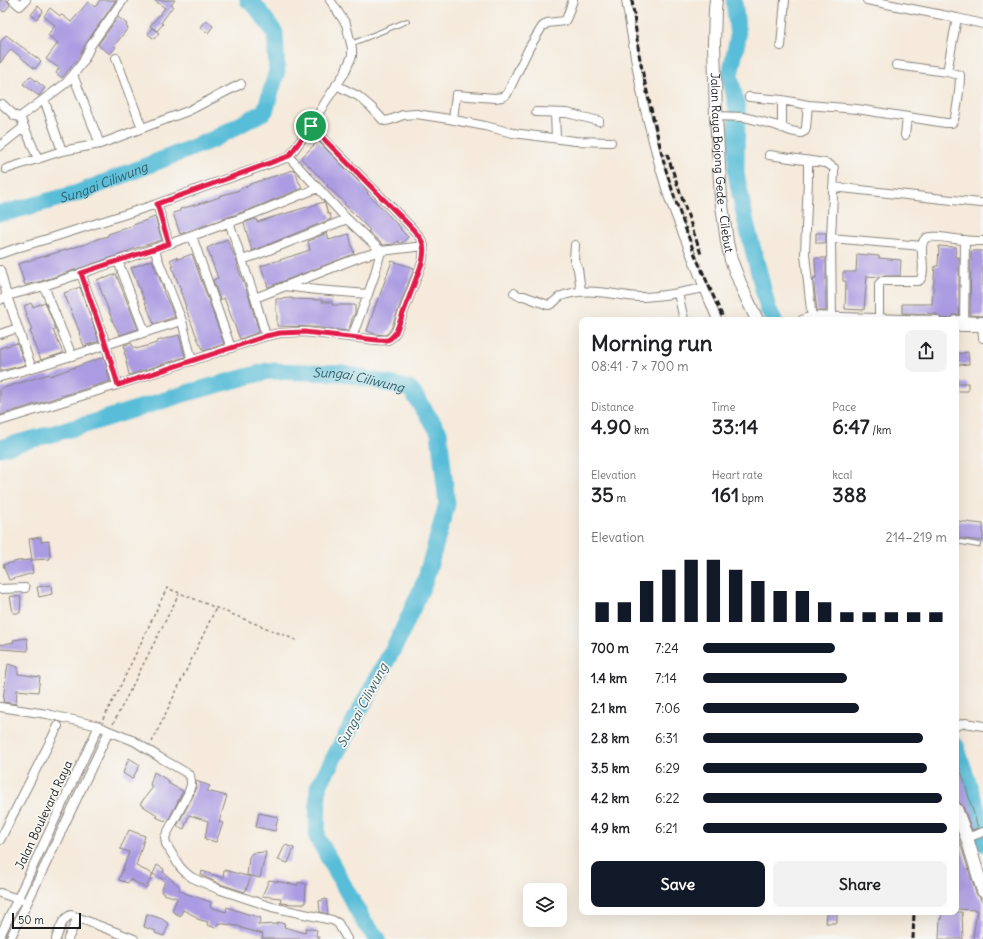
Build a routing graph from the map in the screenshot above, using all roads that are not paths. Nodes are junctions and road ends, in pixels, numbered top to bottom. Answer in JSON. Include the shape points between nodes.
{"nodes":[{"id":1,"x":13,"y":0,"type":"edge"},
{"id":2,"x":26,"y":0,"type":"edge"},
{"id":3,"x":123,"y":0,"type":"edge"},
{"id":4,"x":330,"y":0,"type":"edge"},
{"id":5,"x":573,"y":0,"type":"edge"},
{"id":6,"x":626,"y":0,"type":"edge"},
{"id":7,"x":716,"y":0,"type":"edge"},
{"id":8,"x":785,"y":0,"type":"edge"},
{"id":9,"x":867,"y":0,"type":"edge"},
{"id":10,"x":957,"y":18,"type":"junction"},
{"id":11,"x":407,"y":21,"type":"dead end"},
{"id":12,"x":983,"y":24,"type":"edge"},
{"id":13,"x":351,"y":44,"type":"junction"},
{"id":14,"x":781,"y":46,"type":"dead end"},
{"id":15,"x":116,"y":58,"type":"dead end"},
{"id":16,"x":896,"y":65,"type":"dead end"},
{"id":17,"x":947,"y":72,"type":"junction"},
{"id":18,"x":73,"y":75,"type":"junction"},
{"id":19,"x":241,"y":84,"type":"dead end"},
{"id":20,"x":336,"y":85,"type":"junction"},
{"id":21,"x":749,"y":97,"type":"dead end"},
{"id":22,"x":44,"y":99,"type":"junction"},
{"id":23,"x":782,"y":100,"type":"junction"},
{"id":24,"x":2,"y":104,"type":"dead end"},
{"id":25,"x":808,"y":105,"type":"junction"},
{"id":26,"x":536,"y":112,"type":"dead end"},
{"id":27,"x":555,"y":113,"type":"junction"},
{"id":28,"x":721,"y":116,"type":"junction"},
{"id":29,"x":20,"y":117,"type":"junction"},
{"id":30,"x":907,"y":118,"type":"junction"},
{"id":31,"x":453,"y":120,"type":"junction"},
{"id":32,"x":599,"y":121,"type":"dead end"},
{"id":33,"x":311,"y":126,"type":"junction"},
{"id":34,"x":24,"y":127,"type":"junction"},
{"id":35,"x":142,"y":128,"type":"junction"},
{"id":36,"x":782,"y":128,"type":"junction"},
{"id":37,"x":905,"y":135,"type":"dead end"},
{"id":38,"x":556,"y":138,"type":"junction"},
{"id":39,"x":611,"y":142,"type":"dead end"},
{"id":40,"x":100,"y":144,"type":"junction"},
{"id":41,"x":0,"y":146,"type":"edge"},
{"id":42,"x":62,"y":151,"type":"junction"},
{"id":43,"x":769,"y":155,"type":"dead end"},
{"id":44,"x":289,"y":156,"type":"junction"},
{"id":45,"x":38,"y":159,"type":"junction"},
{"id":46,"x":808,"y":161,"type":"junction"},
{"id":47,"x":6,"y":169,"type":"dead end"},
{"id":48,"x":318,"y":188,"type":"junction"},
{"id":49,"x":833,"y":188,"type":"junction"},
{"id":50,"x":980,"y":203,"type":"dead end"},
{"id":51,"x":157,"y":204,"type":"junction"},
{"id":52,"x":347,"y":219,"type":"junction"},
{"id":53,"x":229,"y":222,"type":"junction"},
{"id":54,"x":192,"y":236,"type":"junction"},
{"id":55,"x":832,"y":238,"type":"junction"},
{"id":56,"x":965,"y":240,"type":"junction"},
{"id":57,"x":983,"y":241,"type":"edge"},
{"id":58,"x":169,"y":244,"type":"junction"},
{"id":59,"x":575,"y":245,"type":"dead end"},
{"id":60,"x":424,"y":246,"type":"junction"},
{"id":61,"x":922,"y":246,"type":"junction"},
{"id":62,"x":154,"y":249,"type":"junction"},
{"id":63,"x":381,"y":252,"type":"junction"},
{"id":64,"x":0,"y":254,"type":"edge"},
{"id":65,"x":242,"y":260,"type":"junction"},
{"id":66,"x":118,"y":261,"type":"junction"},
{"id":67,"x":0,"y":270,"type":"edge"},
{"id":68,"x":81,"y":273,"type":"junction"},
{"id":69,"x":44,"y":286,"type":"junction"},
{"id":70,"x":285,"y":286,"type":"junction"},
{"id":71,"x":704,"y":288,"type":"junction"},
{"id":72,"x":581,"y":291,"type":"junction"},
{"id":73,"x":514,"y":293,"type":"dead end"},
{"id":74,"x":678,"y":293,"type":"junction"},
{"id":75,"x":368,"y":294,"type":"junction"},
{"id":76,"x":4,"y":298,"type":"edge"},
{"id":77,"x":255,"y":298,"type":"junction"},
{"id":78,"x":683,"y":317,"type":"edge"},
{"id":79,"x":716,"y":317,"type":"edge"},
{"id":80,"x":756,"y":317,"type":"edge"},
{"id":81,"x":811,"y":317,"type":"edge"},
{"id":82,"x":832,"y":317,"type":"edge"},
{"id":83,"x":879,"y":317,"type":"edge"},
{"id":84,"x":182,"y":321,"type":"junction"},
{"id":85,"x":960,"y":324,"type":"edge"},
{"id":86,"x":983,"y":324,"type":"edge"},
{"id":87,"x":18,"y":328,"type":"junction"},
{"id":88,"x":145,"y":332,"type":"junction"},
{"id":89,"x":0,"y":334,"type":"edge"},
{"id":90,"x":266,"y":336,"type":"junction"},
{"id":91,"x":352,"y":337,"type":"junction"},
{"id":92,"x":983,"y":338,"type":"edge"},
{"id":93,"x":106,"y":345,"type":"junction"},
{"id":94,"x":231,"y":348,"type":"junction"},
{"id":95,"x":72,"y":356,"type":"junction"},
{"id":96,"x":192,"y":361,"type":"junction"},
{"id":97,"x":32,"y":369,"type":"junction"},
{"id":98,"x":0,"y":377,"type":"edge"},
{"id":99,"x":118,"y":385,"type":"junction"},
{"id":100,"x":0,"y":421,"type":"edge"},
{"id":101,"x":959,"y":542,"type":"edge"},
{"id":102,"x":978,"y":545,"type":"dead end"},
{"id":103,"x":25,"y":588,"type":"dead end"},
{"id":104,"x":0,"y":589,"type":"edge"},
{"id":105,"x":0,"y":707,"type":"edge"},
{"id":106,"x":959,"y":725,"type":"edge"},
{"id":107,"x":58,"y":726,"type":"dead end"},
{"id":108,"x":99,"y":726,"type":"junction"},
{"id":109,"x":983,"y":726,"type":"edge"},
{"id":110,"x":109,"y":731,"type":"junction"},
{"id":111,"x":959,"y":816,"type":"edge"},
{"id":112,"x":983,"y":832,"type":"edge"},
{"id":113,"x":970,"y":837,"type":"junction"},
{"id":114,"x":0,"y":840,"type":"edge"},
{"id":115,"x":983,"y":891,"type":"edge"},
{"id":116,"x":0,"y":893,"type":"edge"},
{"id":117,"x":18,"y":898,"type":"junction"},
{"id":118,"x":27,"y":903,"type":"junction"},
{"id":119,"x":78,"y":917,"type":"junction"},
{"id":120,"x":0,"y":936,"type":"edge"},
{"id":121,"x":10,"y":939,"type":"edge"},
{"id":122,"x":56,"y":939,"type":"edge"},
{"id":123,"x":68,"y":939,"type":"edge"},
{"id":124,"x":134,"y":939,"type":"edge"},
{"id":125,"x":347,"y":939,"type":"edge"}],
"edges":[{"from":1,"to":2,"type":"street","via":[[20,6]]},
{"from":3,"to":18,"type":"street"},
{"from":4,"to":13,"type":"street","via":[[346,24]]},
{"from":5,"to":31,"type":"street","via":[[565,20],[542,27],[529,48],[508,94],[495,98],[456,95]]},
{"from":6,"to":71,"type":"street","via":[[644,106],[660,168]]},
{"from":7,"to":28,"type":"main road","name":"Jalan Raya Bojong Gede - Cilebut","via":[[714,43]]},
{"from":8,"to":14,"type":"street"},
{"from":9,"to":10,"type":"street"},
{"from":10,"to":12,"type":"street"},
{"from":10,"to":17,"type":"street"},
{"from":11,"to":13,"type":"lane"},
{"from":13,"to":20,"type":"street","via":[[352,56],[348,67]]},
{"from":15,"to":35,"type":"street"},
{"from":16,"to":17,"type":"street"},
{"from":17,"to":30,"type":"street","via":[[960,76],[954,122],[949,124]]},
{"from":18,"to":22,"type":"street"},
{"from":18,"to":40,"type":"street"},
{"from":19,"to":35,"type":"street","via":[[188,111]]},
{"from":20,"to":31,"type":"street","via":[[358,96],[386,121],[410,114]]},
{"from":20,"to":33,"type":"street"},
{"from":21,"to":23,"type":"street"},
{"from":22,"to":29,"type":"street"},
{"from":22,"to":42,"type":"street"},
{"from":23,"to":25,"type":"street"},
{"from":23,"to":36,"type":"street"},
{"from":24,"to":29,"type":"street","via":[[15,116]]},
{"from":25,"to":30,"type":"street","via":[[857,109]]},
{"from":25,"to":36,"type":"street","via":[[805,131],[797,132]]},
{"from":26,"to":27,"type":"street"},
{"from":27,"to":32,"type":"street","via":[[567,113]]},
{"from":27,"to":38,"type":"street"},
{"from":28,"to":36,"type":"street","via":[[744,117]]},
{"from":28,"to":80,"type":"main road","name":"Jalan Raya Bojong Gede - Cilebut","via":[[720,190],[726,242],[742,288]]},
{"from":29,"to":34,"type":"street"},
{"from":30,"to":37,"type":"street"},
{"from":31,"to":38,"type":"street","via":[[513,133]]},
{"from":33,"to":44,"type":"street"},
{"from":33,"to":60,"type":"street","via":[[412,228]]},
{"from":34,"to":41,"type":"street"},
{"from":34,"to":45,"type":"street"},
{"from":35,"to":40,"type":"street"},
{"from":38,"to":39,"type":"street"},
{"from":40,"to":42,"type":"street"},
{"from":42,"to":45,"type":"street"},
{"from":43,"to":46,"type":"street"},
{"from":44,"to":48,"type":"street"},
{"from":44,"to":51,"type":"street"},
{"from":45,"to":47,"type":"street"},
{"from":46,"to":49,"type":"street","via":[[825,163],[834,168]]},
{"from":46,"to":81,"type":"street","via":[[805,254]]},
{"from":48,"to":52,"type":"street"},
{"from":48,"to":53,"type":"street"},
{"from":49,"to":50,"type":"street"},
{"from":49,"to":55,"type":"street"},
{"from":51,"to":58,"type":"street"},
{"from":51,"to":64,"type":"street"},
{"from":52,"to":63,"type":"street"},
{"from":52,"to":65,"type":"street"},
{"from":53,"to":54,"type":"street"},
{"from":53,"to":65,"type":"street"},
{"from":54,"to":58,"type":"street"},
{"from":54,"to":94,"type":"street"},
{"from":55,"to":61,"type":"street"},
{"from":55,"to":82,"type":"street"},
{"from":56,"to":57,"type":"street"},
{"from":56,"to":61,"type":"street","via":[[933,236],[928,237]]},
{"from":56,"to":85,"type":"street"},
{"from":58,"to":62,"type":"street"},
{"from":59,"to":72,"type":"street","via":[[574,259]]},
{"from":60,"to":63,"type":"street"},
{"from":60,"to":91,"type":"street","via":[[422,263],[392,338],[385,341]]},
{"from":61,"to":83,"type":"street","via":[[923,275],[920,280],[880,282]]},
{"from":62,"to":66,"type":"street"},
{"from":62,"to":84,"type":"street"},
{"from":63,"to":70,"type":"street","via":[[360,256]]},
{"from":63,"to":75,"type":"street"},
{"from":65,"to":77,"type":"street"},
{"from":66,"to":68,"type":"street"},
{"from":66,"to":88,"type":"street"},
{"from":67,"to":76,"type":"street"},
{"from":68,"to":69,"type":"street"},
{"from":68,"to":93,"type":"street"},
{"from":69,"to":76,"type":"street"},
{"from":69,"to":95,"type":"street"},
{"from":70,"to":75,"type":"street"},
{"from":70,"to":77,"type":"street"},
{"from":71,"to":74,"type":"street"},
{"from":71,"to":79,"type":"street"},
{"from":72,"to":73,"type":"street","via":[[569,293],[548,305]]},
{"from":72,"to":74,"type":"street","via":[[640,296]]},
{"from":74,"to":78,"type":"street"},
{"from":75,"to":91,"type":"street"},
{"from":76,"to":87,"type":"street"},
{"from":77,"to":90,"type":"street"},
{"from":84,"to":88,"type":"street"},
{"from":84,"to":96,"type":"street"},
{"from":85,"to":86,"type":"street"},
{"from":86,"to":92,"type":"street"},
{"from":87,"to":89,"type":"street"},
{"from":87,"to":97,"type":"street"},
{"from":88,"to":93,"type":"street"},
{"from":90,"to":91,"type":"street","via":[[304,332]]},
{"from":90,"to":94,"type":"street"},
{"from":93,"to":95,"type":"street"},
{"from":93,"to":99,"type":"street"},
{"from":94,"to":96,"type":"street"},
{"from":95,"to":97,"type":"street"},
{"from":96,"to":99,"type":"street"},
{"from":97,"to":98,"type":"street"},
{"from":99,"to":100,"type":"street"},
{"from":101,"to":102,"type":"lane"},
{"from":103,"to":104,"type":"street"},
{"from":105,"to":108,"type":"street"},
{"from":106,"to":109,"type":"street","via":[[965,723]]},
{"from":107,"to":114,"type":"street"},
{"from":108,"to":110,"type":"street"},
{"from":108,"to":117,"type":"street","name":"Jalan Boulevard Raya"},
{"from":110,"to":118,"type":"street","name":"Jalan Boulevard Raya"},
{"from":110,"to":125,"type":"street","via":[[134,741],[190,776],[188,794],[165,837],[166,844],[184,872],[218,889],[272,907],[332,920],[338,923]]},
{"from":111,"to":113,"type":"main road"},
{"from":112,"to":113,"type":"street"},
{"from":113,"to":115,"type":"main road"},
{"from":116,"to":117,"type":"street"},
{"from":117,"to":118,"type":"street"},
{"from":117,"to":120,"type":"street","name":"Jalan Boulevard Raya"},
{"from":118,"to":121,"type":"street","name":"Jalan Boulevard Raya"},
{"from":119,"to":122,"type":"street","via":[[66,917]]},
{"from":119,"to":123,"type":"street"},
{"from":119,"to":124,"type":"street"}]}
